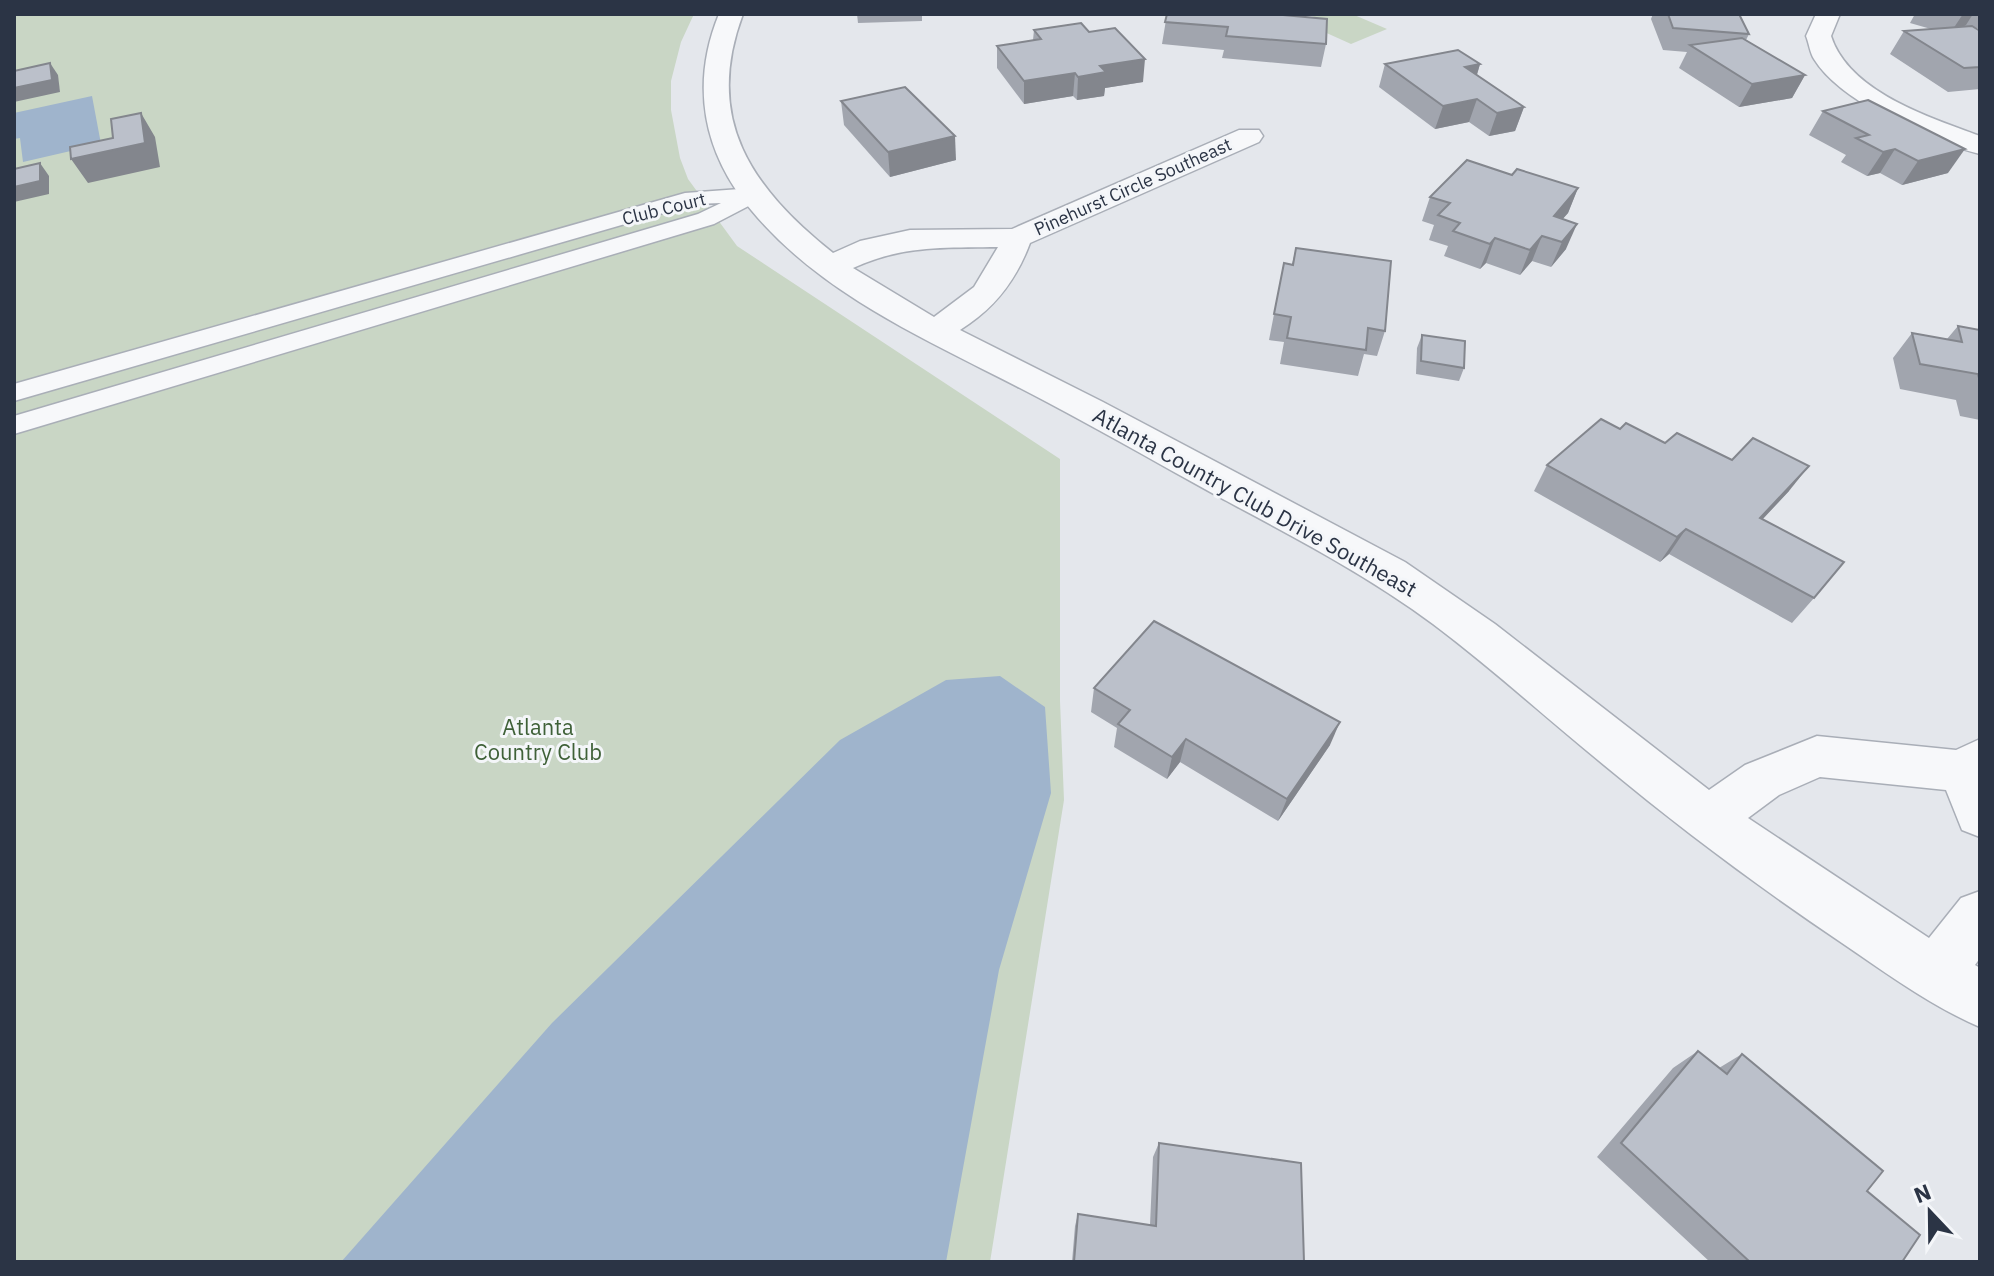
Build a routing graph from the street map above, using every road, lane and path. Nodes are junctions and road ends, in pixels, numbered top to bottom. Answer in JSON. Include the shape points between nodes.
{"nodes":[{"id":1,"x":731,"y":14,"type":"edge"},
{"id":2,"x":1828,"y":14,"type":"edge"},
{"id":3,"x":1980,"y":124,"type":"edge"},
{"id":4,"x":1249,"y":136,"type":"dead end"},
{"id":5,"x":1954,"y":136,"type":"junction"},
{"id":6,"x":1980,"y":146,"type":"edge"},
{"id":7,"x":754,"y":194,"type":"junction"},
{"id":8,"x":1017,"y":238,"type":"junction"},
{"id":9,"x":828,"y":267,"type":"junction"},
{"id":10,"x":935,"y":331,"type":"junction"},
{"id":11,"x":14,"y":393,"type":"edge"},
{"id":12,"x":14,"y":425,"type":"edge"},
{"id":13,"x":1975,"y":782,"type":"edge"},
{"id":14,"x":1710,"y":817,"type":"junction"},
{"id":15,"x":1980,"y":916,"type":"edge"},
{"id":16,"x":1935,"y":973,"type":"junction"},
{"id":17,"x":1980,"y":999,"type":"edge"}],
"edges":[{"from":1,"to":7,"type":"street","name":"Atlanta Country Club Drive Southeast","via":[[714,58],[713,98],[735,167]]},
{"from":2,"to":5,"type":"street","via":[[1818,26],[1817,43],[1843,78]]},
{"from":3,"to":5,"type":"street"},
{"from":4,"to":8,"type":"street","name":"Pinehurst Circle Southeast"},
{"from":5,"to":6,"type":"street"},
{"from":7,"to":9,"type":"street","name":"Atlanta Country Club Drive Southeast"},
{"from":7,"to":11,"type":"lane","name":"Club Court","via":[[693,198]]},
{"from":7,"to":12,"type":"lane","name":"Club Court","via":[[706,219]]},
{"from":8,"to":9,"type":"street","name":"Pinehurst Circle Southeast","via":[[910,239],[871,248]]},
{"from":8,"to":10,"type":"street","name":"Pinehurst Circle Southeast","via":[[1004,272],[986,295]]},
{"from":9,"to":10,"type":"street","name":"Atlanta Country Club Drive Southeast"},
{"from":10,"to":14,"type":"street","name":"Atlanta Country Club Drive Southeast","via":[[1392,574]]},
{"from":13,"to":14,"type":"street","via":[[1817,756],[1762,780]]},
{"from":14,"to":16,"type":"street","name":"Atlanta Country Club Drive Southeast","via":[[1829,905]]},
{"from":15,"to":16,"type":"street"},
{"from":16,"to":17,"type":"street","name":"Atlanta Country Club Drive Southeast"}]}
